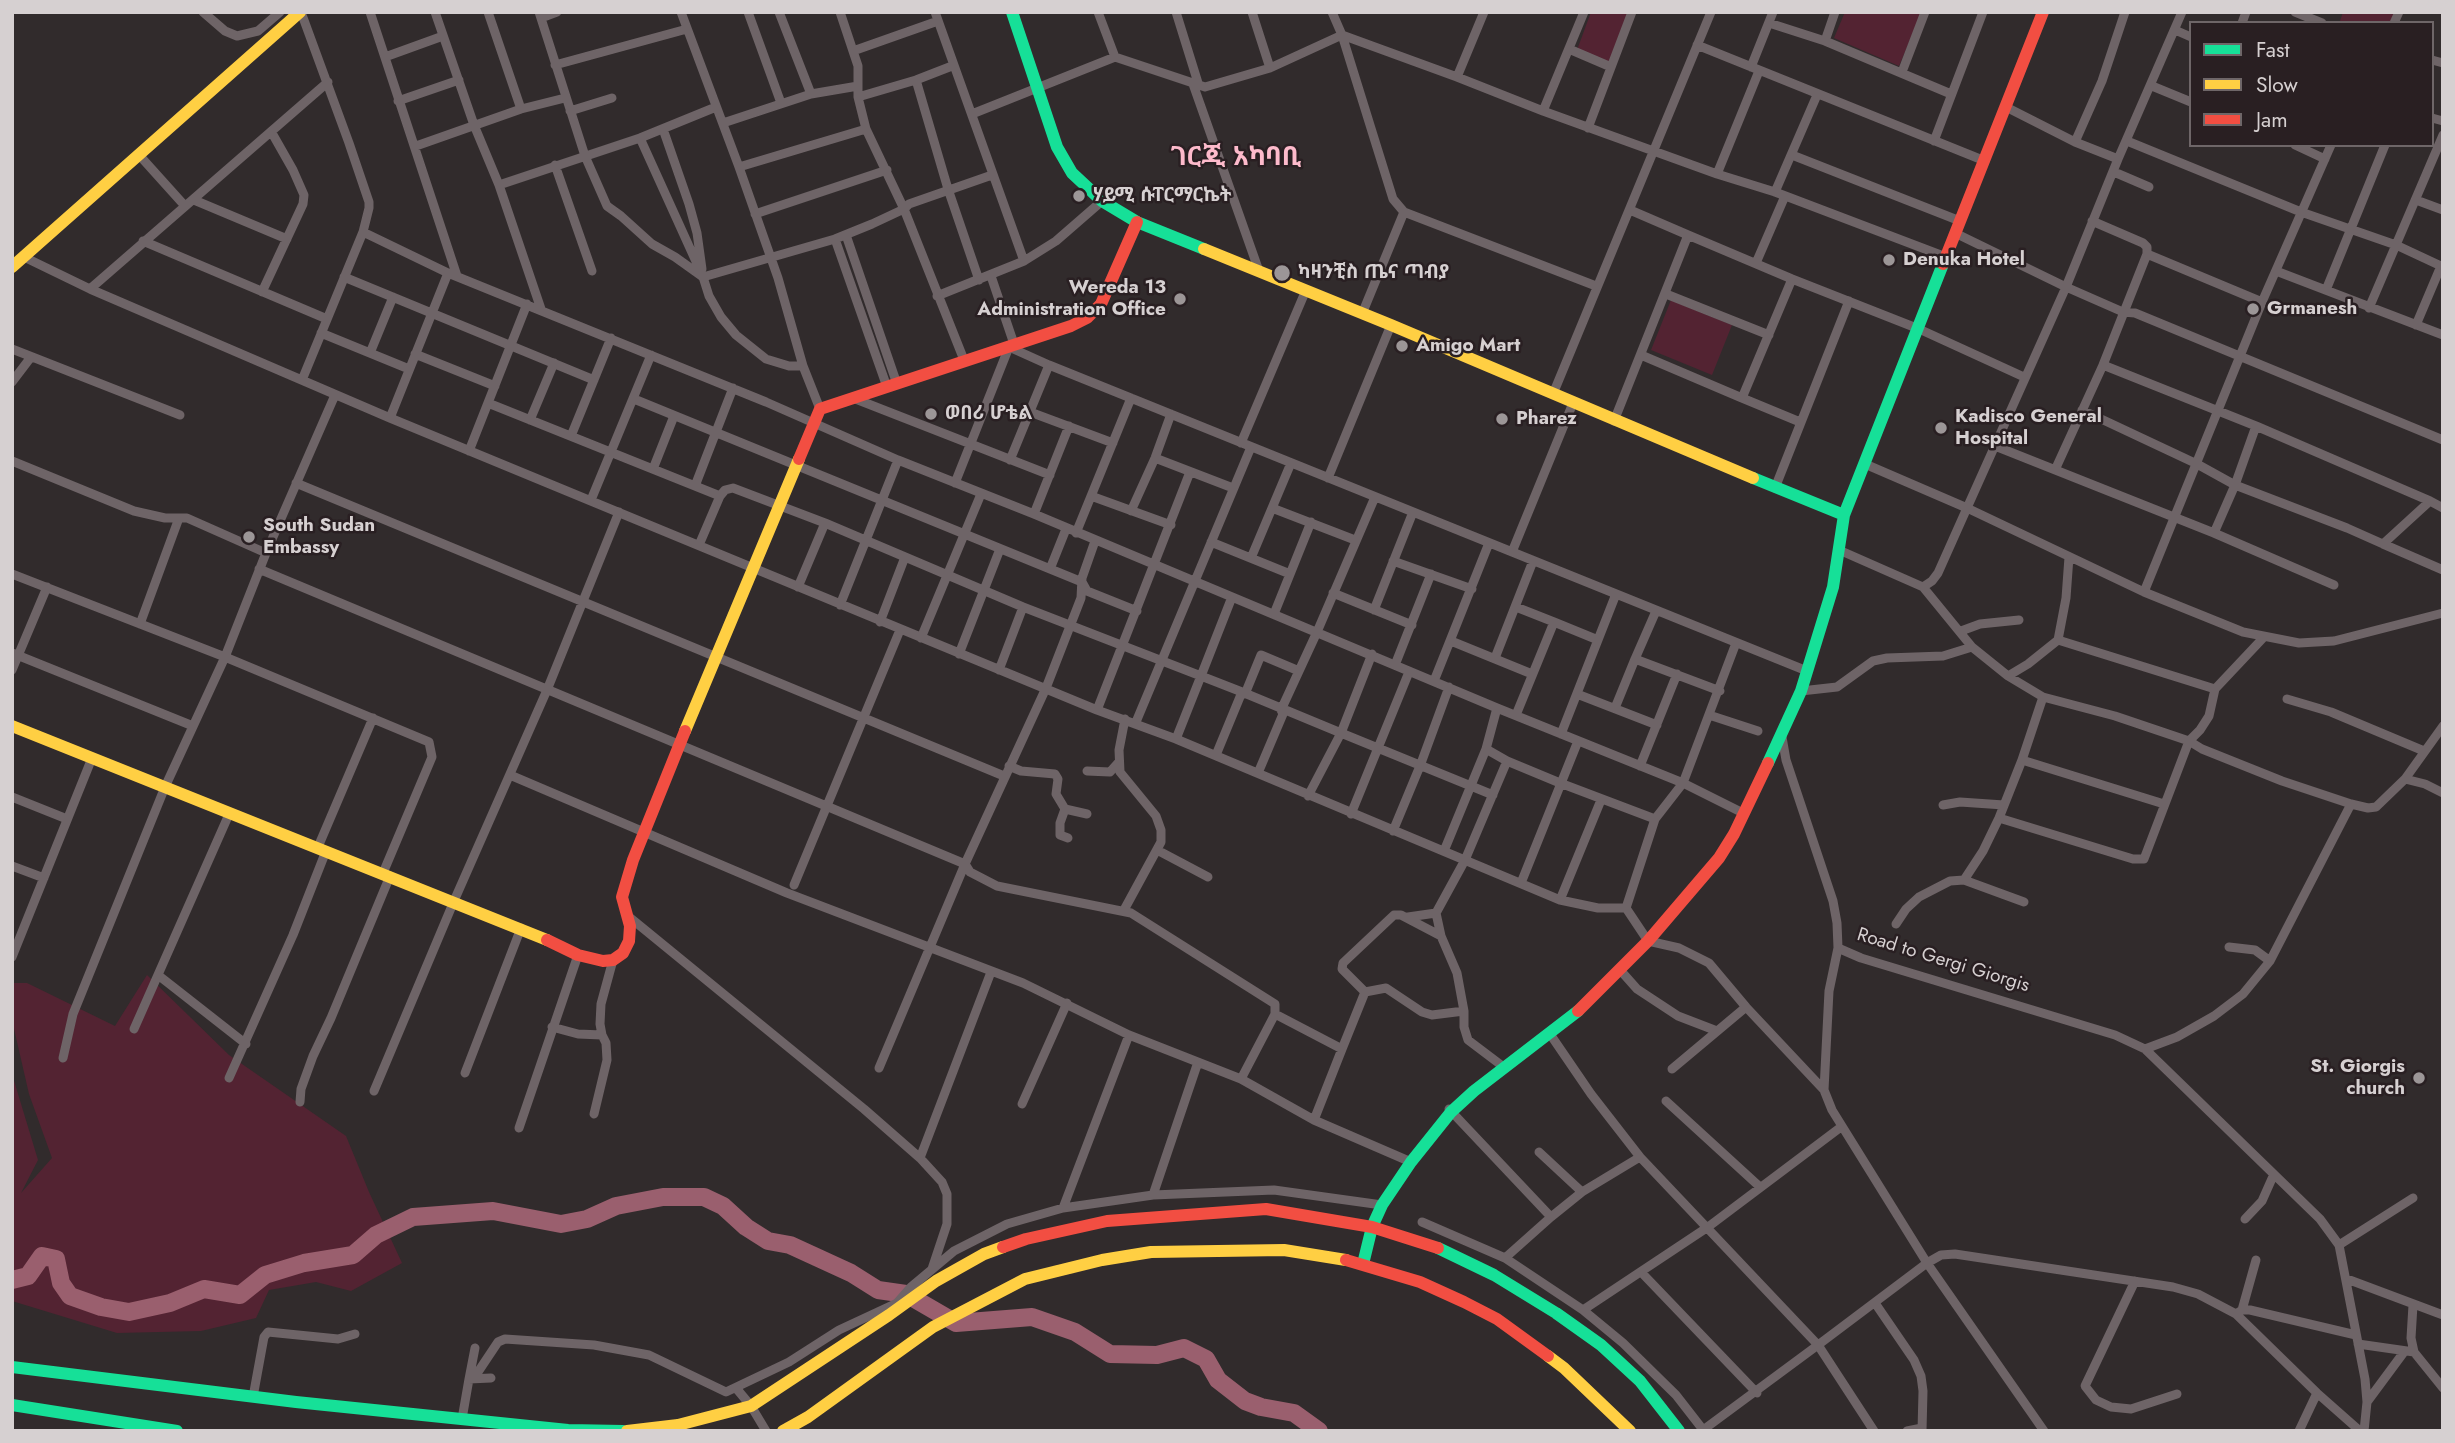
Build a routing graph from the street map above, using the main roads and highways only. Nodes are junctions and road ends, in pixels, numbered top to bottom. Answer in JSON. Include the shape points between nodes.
{"nodes":[{"id":1,"x":301,"y":12,"type":"edge"},
{"id":2,"x":1012,"y":12,"type":"edge"},
{"id":3,"x":2043,"y":12,"type":"edge"},
{"id":4,"x":1137,"y":222,"type":"junction"},
{"id":5,"x":12,"y":267,"type":"edge"},
{"id":6,"x":1844,"y":515,"type":"junction"},
{"id":7,"x":12,"y":726,"type":"edge"},
{"id":8,"x":1372,"y":1227,"type":"junction"},
{"id":9,"x":1363,"y":1264,"type":"junction"},
{"id":10,"x":12,"y":1367,"type":"edge"},
{"id":11,"x":12,"y":1405,"type":"edge"},
{"id":12,"x":177,"y":1431,"type":"edge"},
{"id":13,"x":625,"y":1431,"type":"edge"},
{"id":14,"x":783,"y":1431,"type":"edge"},
{"id":15,"x":1630,"y":1431,"type":"edge"},
{"id":16,"x":1679,"y":1431,"type":"edge"}],
"edges":[{"from":1,"to":5,"type":"main road"},
{"from":2,"to":4,"type":"main road","via":[[1063,159],[1102,201]]},
{"from":3,"to":6,"type":"main road"},
{"from":4,"to":6,"type":"main road"},
{"from":4,"to":7,"type":"main road","via":[[1096,311],[1071,326],[820,409],[644,832],[622,897],[629,941],[613,960],[578,955],[521,928]]},
{"from":6,"to":8,"type":"main road","via":[[1833,587],[1801,691],[1719,858],[1621,971],[1550,1034],[1450,1111],[1382,1205]]},
{"from":8,"to":9,"type":"main road"},
{"from":8,"to":13,"type":"main road","via":[[1266,1209],[1107,1221],[1027,1239],[934,1275],[889,1315],[751,1406],[678,1425]]},
{"from":8,"to":16,"type":"main road","via":[[1438,1248],[1556,1312],[1640,1381]]},
{"from":9,"to":14,"type":"main road","via":[[1284,1251],[1151,1252],[1025,1279],[933,1327]]},
{"from":9,"to":15,"type":"main road","via":[[1420,1282],[1497,1319],[1564,1368]]},
{"from":10,"to":13,"type":"main road","via":[[462,1419]]},
{"from":11,"to":12,"type":"main road"}]}
